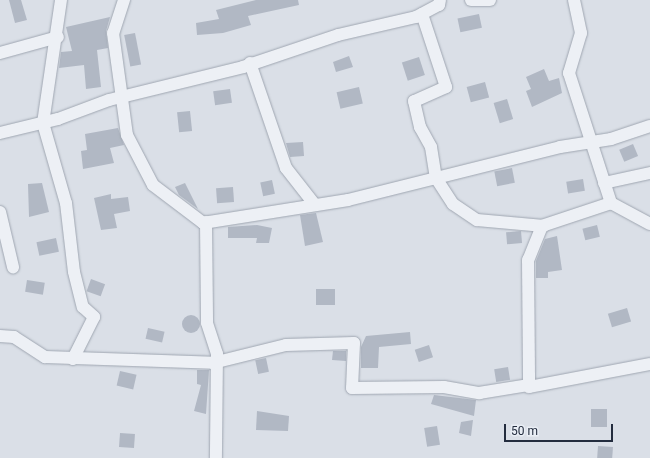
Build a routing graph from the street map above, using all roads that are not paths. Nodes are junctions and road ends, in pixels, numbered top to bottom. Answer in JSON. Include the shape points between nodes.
{"nodes":[{"id":1,"x":61,"y":0,"type":"edge"},
{"id":2,"x":124,"y":0,"type":"edge"},
{"id":3,"x":440,"y":0,"type":"edge"},
{"id":4,"x":471,"y":0,"type":"edge"},
{"id":5,"x":490,"y":0,"type":"edge"},
{"id":6,"x":574,"y":0,"type":"edge"},
{"id":7,"x":422,"y":14,"type":"junction"},
{"id":8,"x":58,"y":37,"type":"junction"},
{"id":9,"x":0,"y":53,"type":"edge"},
{"id":10,"x":250,"y":63,"type":"junction"},
{"id":11,"x":124,"y":98,"type":"junction"},
{"id":12,"x":44,"y":123,"type":"junction"},
{"id":13,"x":650,"y":126,"type":"edge"},
{"id":14,"x":0,"y":133,"type":"edge"},
{"id":15,"x":589,"y":142,"type":"junction"},
{"id":16,"x":650,"y":173,"type":"edge"},
{"id":17,"x":436,"y":178,"type":"junction"},
{"id":18,"x":604,"y":183,"type":"junction"},
{"id":19,"x":611,"y":203,"type":"junction"},
{"id":20,"x":315,"y":205,"type":"junction"},
{"id":21,"x":0,"y":212,"type":"edge"},
{"id":22,"x":206,"y":222,"type":"junction"},
{"id":23,"x":650,"y":224,"type":"edge"},
{"id":24,"x":544,"y":226,"type":"junction"},
{"id":25,"x":13,"y":267,"type":"dead end"},
{"id":26,"x":0,"y":336,"type":"edge"},
{"id":27,"x":73,"y":359,"type":"junction"},
{"id":28,"x":217,"y":362,"type":"junction"},
{"id":29,"x":650,"y":364,"type":"edge"},
{"id":30,"x":529,"y":385,"type":"junction"},
{"id":31,"x":216,"y":458,"type":"edge"}],
"edges":[{"from":1,"to":8,"type":"street"},
{"from":2,"to":11,"type":"street","via":[[113,33],[115,66]]},
{"from":3,"to":7,"type":"street","via":[[439,5]]},
{"from":4,"to":5,"type":"street"},
{"from":6,"to":15,"type":"street","via":[[580,33],[569,73]]},
{"from":7,"to":10,"type":"street","via":[[338,35]]},
{"from":7,"to":17,"type":"street","via":[[446,86],[414,101],[420,127],[431,147]]},
{"from":8,"to":9,"type":"street"},
{"from":8,"to":12,"type":"street"},
{"from":10,"to":11,"type":"street"},
{"from":10,"to":20,"type":"street","via":[[286,168]]},
{"from":11,"to":12,"type":"street"},
{"from":11,"to":22,"type":"street","via":[[127,135],[153,184],[184,211]]},
{"from":12,"to":14,"type":"street"},
{"from":12,"to":27,"type":"street","via":[[66,203],[74,272],[84,308],[94,317]]},
{"from":13,"to":15,"type":"street","via":[[611,139]]},
{"from":15,"to":17,"type":"street"},
{"from":15,"to":18,"type":"street"},
{"from":16,"to":18,"type":"street"},
{"from":17,"to":20,"type":"street"},
{"from":17,"to":24,"type":"street","via":[[453,204],[477,220]]},
{"from":18,"to":19,"type":"street"},
{"from":19,"to":23,"type":"street"},
{"from":19,"to":24,"type":"street"},
{"from":20,"to":22,"type":"street"},
{"from":21,"to":25,"type":"street"},
{"from":22,"to":28,"type":"street","via":[[206,323]]},
{"from":24,"to":30,"type":"street","via":[[528,260]]},
{"from":26,"to":27,"type":"street","via":[[24,342],[45,357]]},
{"from":27,"to":28,"type":"street"},
{"from":28,"to":30,"type":"street","via":[[286,345],[354,343],[352,388],[444,387],[479,393]]},
{"from":28,"to":31,"type":"street"},
{"from":29,"to":30,"type":"street"}]}
